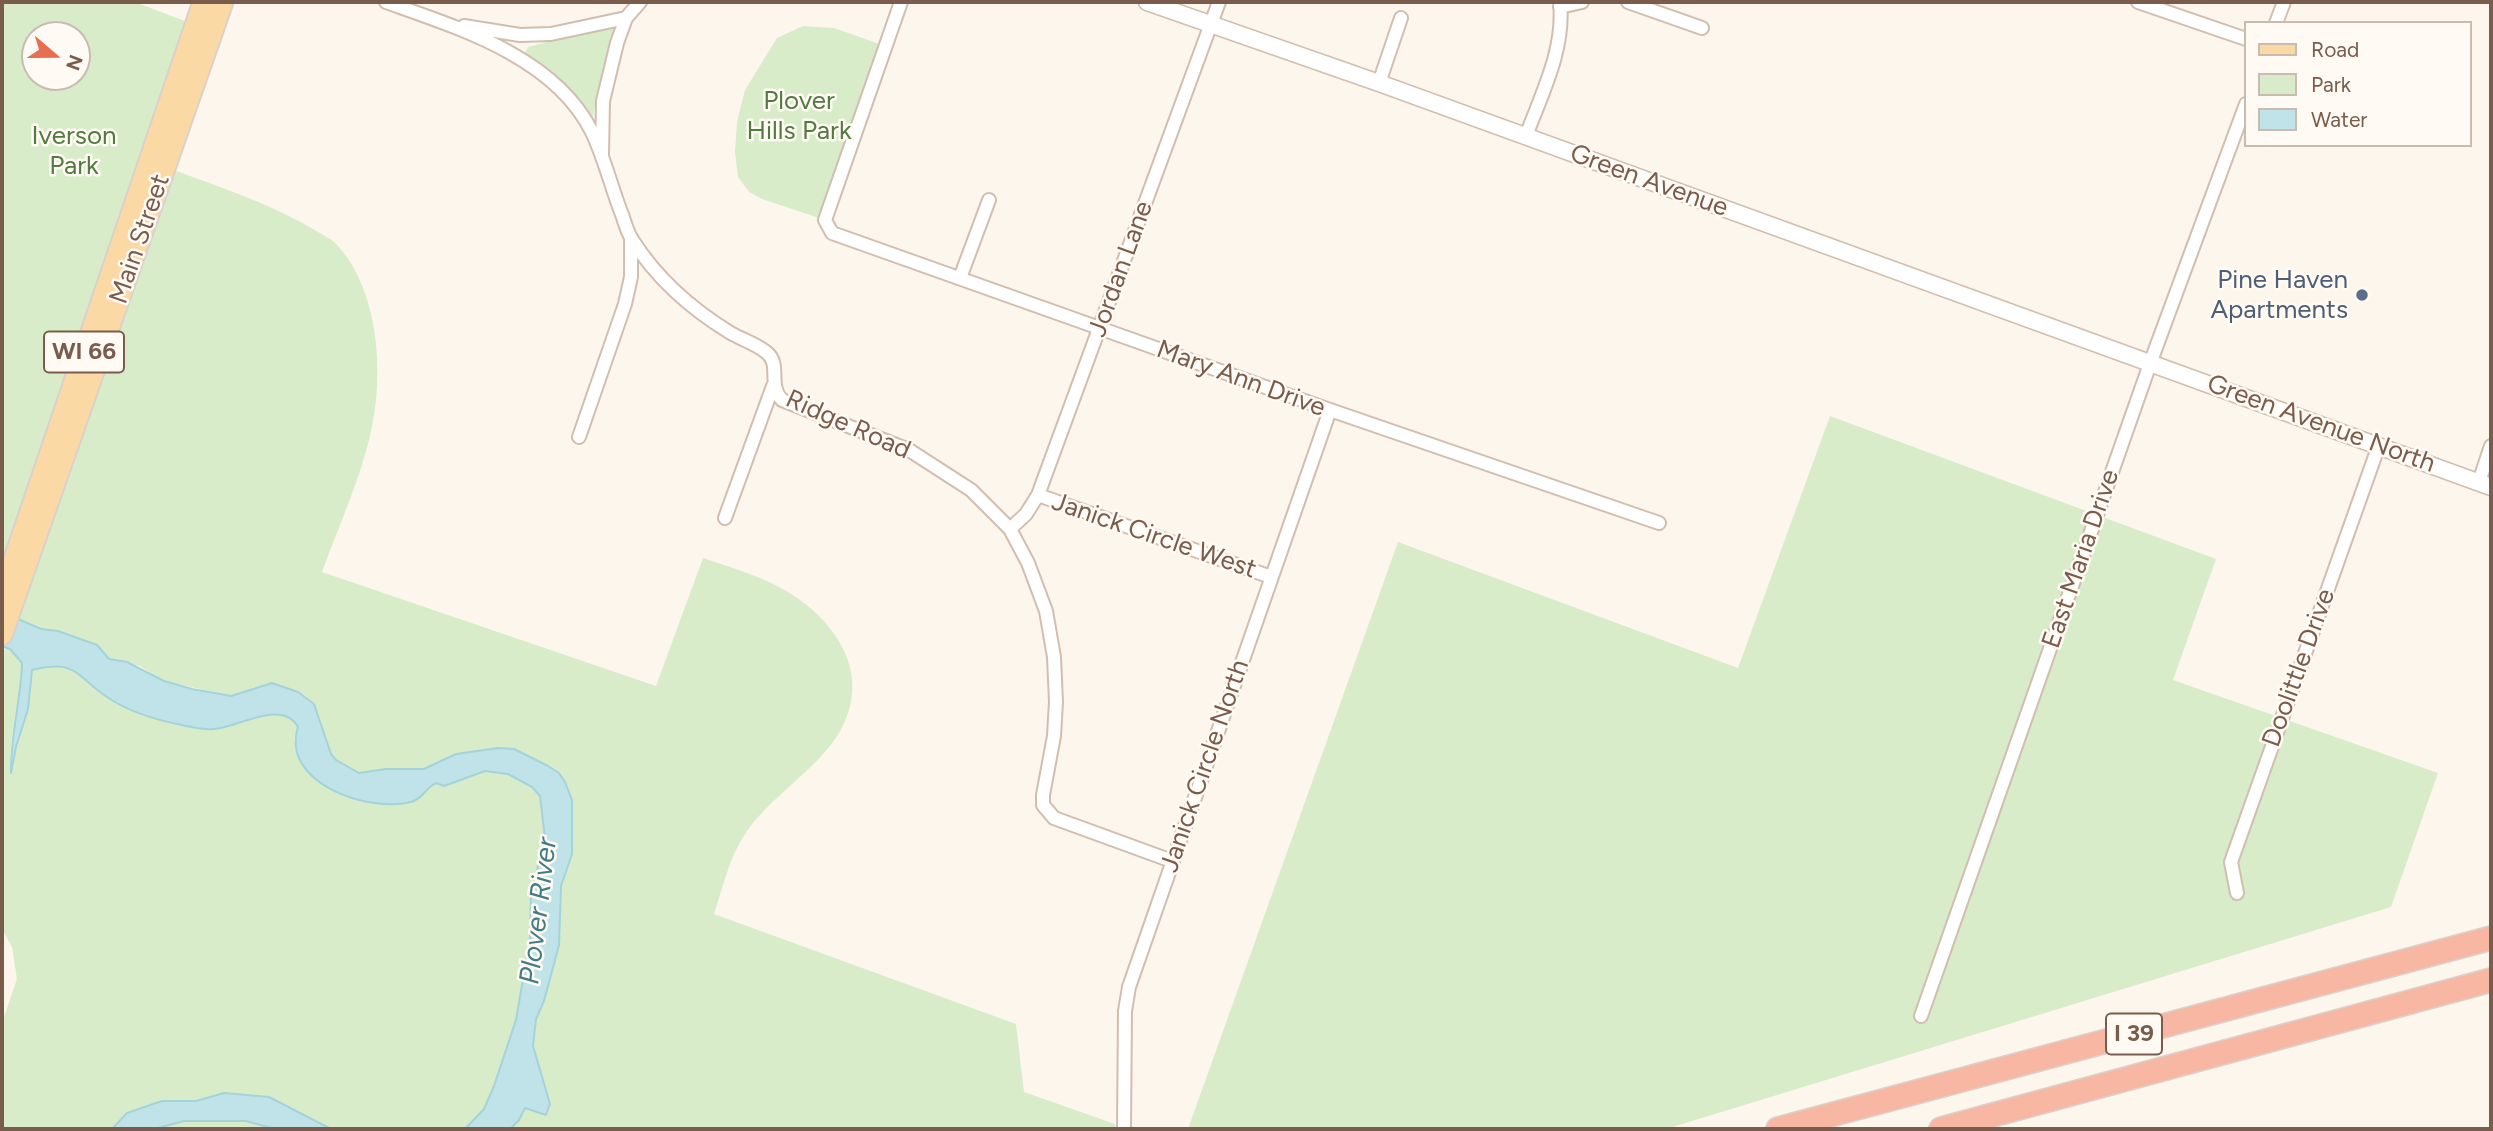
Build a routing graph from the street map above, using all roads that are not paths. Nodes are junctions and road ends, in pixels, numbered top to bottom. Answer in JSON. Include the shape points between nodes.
{"nodes":[{"id":1,"x":203,"y":2,"type":"edge"},
{"id":2,"x":223,"y":2,"type":"edge"},
{"id":3,"x":386,"y":2,"type":"edge"},
{"id":4,"x":640,"y":2,"type":"edge"},
{"id":5,"x":901,"y":2,"type":"edge"},
{"id":6,"x":1147,"y":2,"type":"edge"},
{"id":7,"x":1219,"y":2,"type":"edge"},
{"id":8,"x":1582,"y":2,"type":"edge"},
{"id":9,"x":1628,"y":2,"type":"edge"},
{"id":10,"x":2138,"y":2,"type":"edge"},
{"id":11,"x":2284,"y":2,"type":"edge"},
{"id":12,"x":1560,"y":4,"type":"edge"},
{"id":13,"x":626,"y":18,"type":"junction"},
{"id":14,"x":1401,"y":18,"type":"dead end"},
{"id":15,"x":2277,"y":21,"type":"edge"},
{"id":16,"x":1209,"y":23,"type":"junction"},
{"id":17,"x":446,"y":24,"type":"junction"},
{"id":18,"x":1702,"y":29,"type":"dead end"},
{"id":19,"x":2244,"y":38,"type":"edge"},
{"id":20,"x":1380,"y":83,"type":"junction"},
{"id":21,"x":2244,"y":109,"type":"edge"},
{"id":22,"x":1526,"y":136,"type":"junction"},
{"id":23,"x":602,"y":162,"type":"junction"},
{"id":24,"x":989,"y":200,"type":"dead end"},
{"id":25,"x":631,"y":239,"type":"junction"},
{"id":26,"x":960,"y":278,"type":"junction"},
{"id":27,"x":1100,"y":328,"type":"junction"},
{"id":28,"x":2151,"y":362,"type":"junction"},
{"id":29,"x":773,"y":386,"type":"junction"},
{"id":30,"x":1330,"y":410,"type":"junction"},
{"id":31,"x":579,"y":436,"type":"dead end"},
{"id":32,"x":2379,"y":444,"type":"junction"},
{"id":33,"x":2491,"y":446,"type":"edge"},
{"id":34,"x":2485,"y":485,"type":"edge"},
{"id":35,"x":1038,"y":495,"type":"junction"},
{"id":36,"x":725,"y":517,"type":"dead end"},
{"id":37,"x":1659,"y":523,"type":"dead end"},
{"id":38,"x":1010,"y":529,"type":"junction"},
{"id":39,"x":1271,"y":577,"type":"junction"},
{"id":40,"x":2,"y":594,"type":"edge"},
{"id":41,"x":2,"y":635,"type":"edge"},
{"id":42,"x":1172,"y":862,"type":"junction"},
{"id":43,"x":2237,"y":893,"type":"dead end"},
{"id":44,"x":2491,"y":938,"type":"edge"},
{"id":45,"x":2491,"y":980,"type":"edge"},
{"id":46,"x":1921,"y":1016,"type":"dead end"},
{"id":47,"x":1124,"y":1129,"type":"edge"},
{"id":48,"x":1778,"y":1129,"type":"edge"},
{"id":49,"x":1941,"y":1129,"type":"edge"}],
"edges":[{"from":1,"to":40,"type":"main road","name":"Main Street","number":"WI 66"},
{"from":2,"to":41,"type":"main road","name":"Main Street","number":"WI 66"},
{"from":3,"to":17,"type":"street","name":"Ridge Road"},
{"from":4,"to":13,"type":"street"},
{"from":5,"to":26,"type":"street","name":"Mary Ann Drive","via":[[825,220],[827,228],[842,238]]},
{"from":6,"to":16,"type":"street","name":"Green Avenue"},
{"from":7,"to":16,"type":"street","name":"Jordan Lane"},
{"from":8,"to":12,"type":"street"},
{"from":9,"to":18,"type":"street"},
{"from":10,"to":19,"type":"street"},
{"from":11,"to":15,"type":"street"},
{"from":12,"to":22,"type":"street","via":[[1552,67]]},
{"from":13,"to":17,"type":"street","via":[[551,34],[520,35]]},
{"from":13,"to":23,"type":"street","via":[[603,101]]},
{"from":14,"to":20,"type":"street"},
{"from":16,"to":20,"type":"street","name":"Green Avenue"},
{"from":16,"to":27,"type":"street","name":"Jordan Lane"},
{"from":17,"to":23,"type":"street","name":"Ridge Road","via":[[504,49],[535,69],[570,100],[592,132]]},
{"from":20,"to":22,"type":"street","name":"Green Avenue"},
{"from":21,"to":28,"type":"street","name":"East Maria Drive"},
{"from":22,"to":28,"type":"street","name":"Green Avenue"},
{"from":23,"to":25,"type":"street","name":"Ridge Road"},
{"from":24,"to":26,"type":"street"},
{"from":25,"to":29,"type":"street","name":"Ridge Road","via":[[667,286],[699,313],[767,352],[774,366]]},
{"from":25,"to":31,"type":"street","via":[[625,304]]},
{"from":26,"to":27,"type":"street","name":"Mary Ann Drive"},
{"from":27,"to":30,"type":"street","name":"Mary Ann Drive"},
{"from":27,"to":35,"type":"street","name":"Jordan Lane"},
{"from":28,"to":32,"type":"street","name":"Green Avenue North"},
{"from":28,"to":46,"type":"street","name":"East Maria Drive"},
{"from":29,"to":36,"type":"street"},
{"from":29,"to":38,"type":"street","name":"Ridge Road","via":[[789,403],[909,450],[939,468],[971,490]]},
{"from":30,"to":37,"type":"street","name":"Mary Ann Drive"},
{"from":30,"to":39,"type":"street","name":"Janick Circle North"},
{"from":32,"to":34,"type":"street","name":"Green Avenue North"},
{"from":32,"to":43,"type":"street","name":"Doolittle Drive","via":[[2231,862]]},
{"from":33,"to":34,"type":"street"},
{"from":35,"to":38,"type":"street","name":"Jordan Lane"},
{"from":35,"to":39,"type":"street","name":"Janick Circle West"},
{"from":38,"to":42,"type":"street","name":"Ridge Road","via":[[1046,611],[1054,657],[1054,736],[1043,806],[1054,818]]},
{"from":39,"to":42,"type":"street","name":"Janick Circle North"},
{"from":42,"to":47,"type":"street","name":"Janick Circle North","via":[[1136,963],[1125,1011]]},
{"from":44,"to":48,"type":"highway","number":"I 39"},
{"from":45,"to":49,"type":"highway","number":"I 39"}]}
